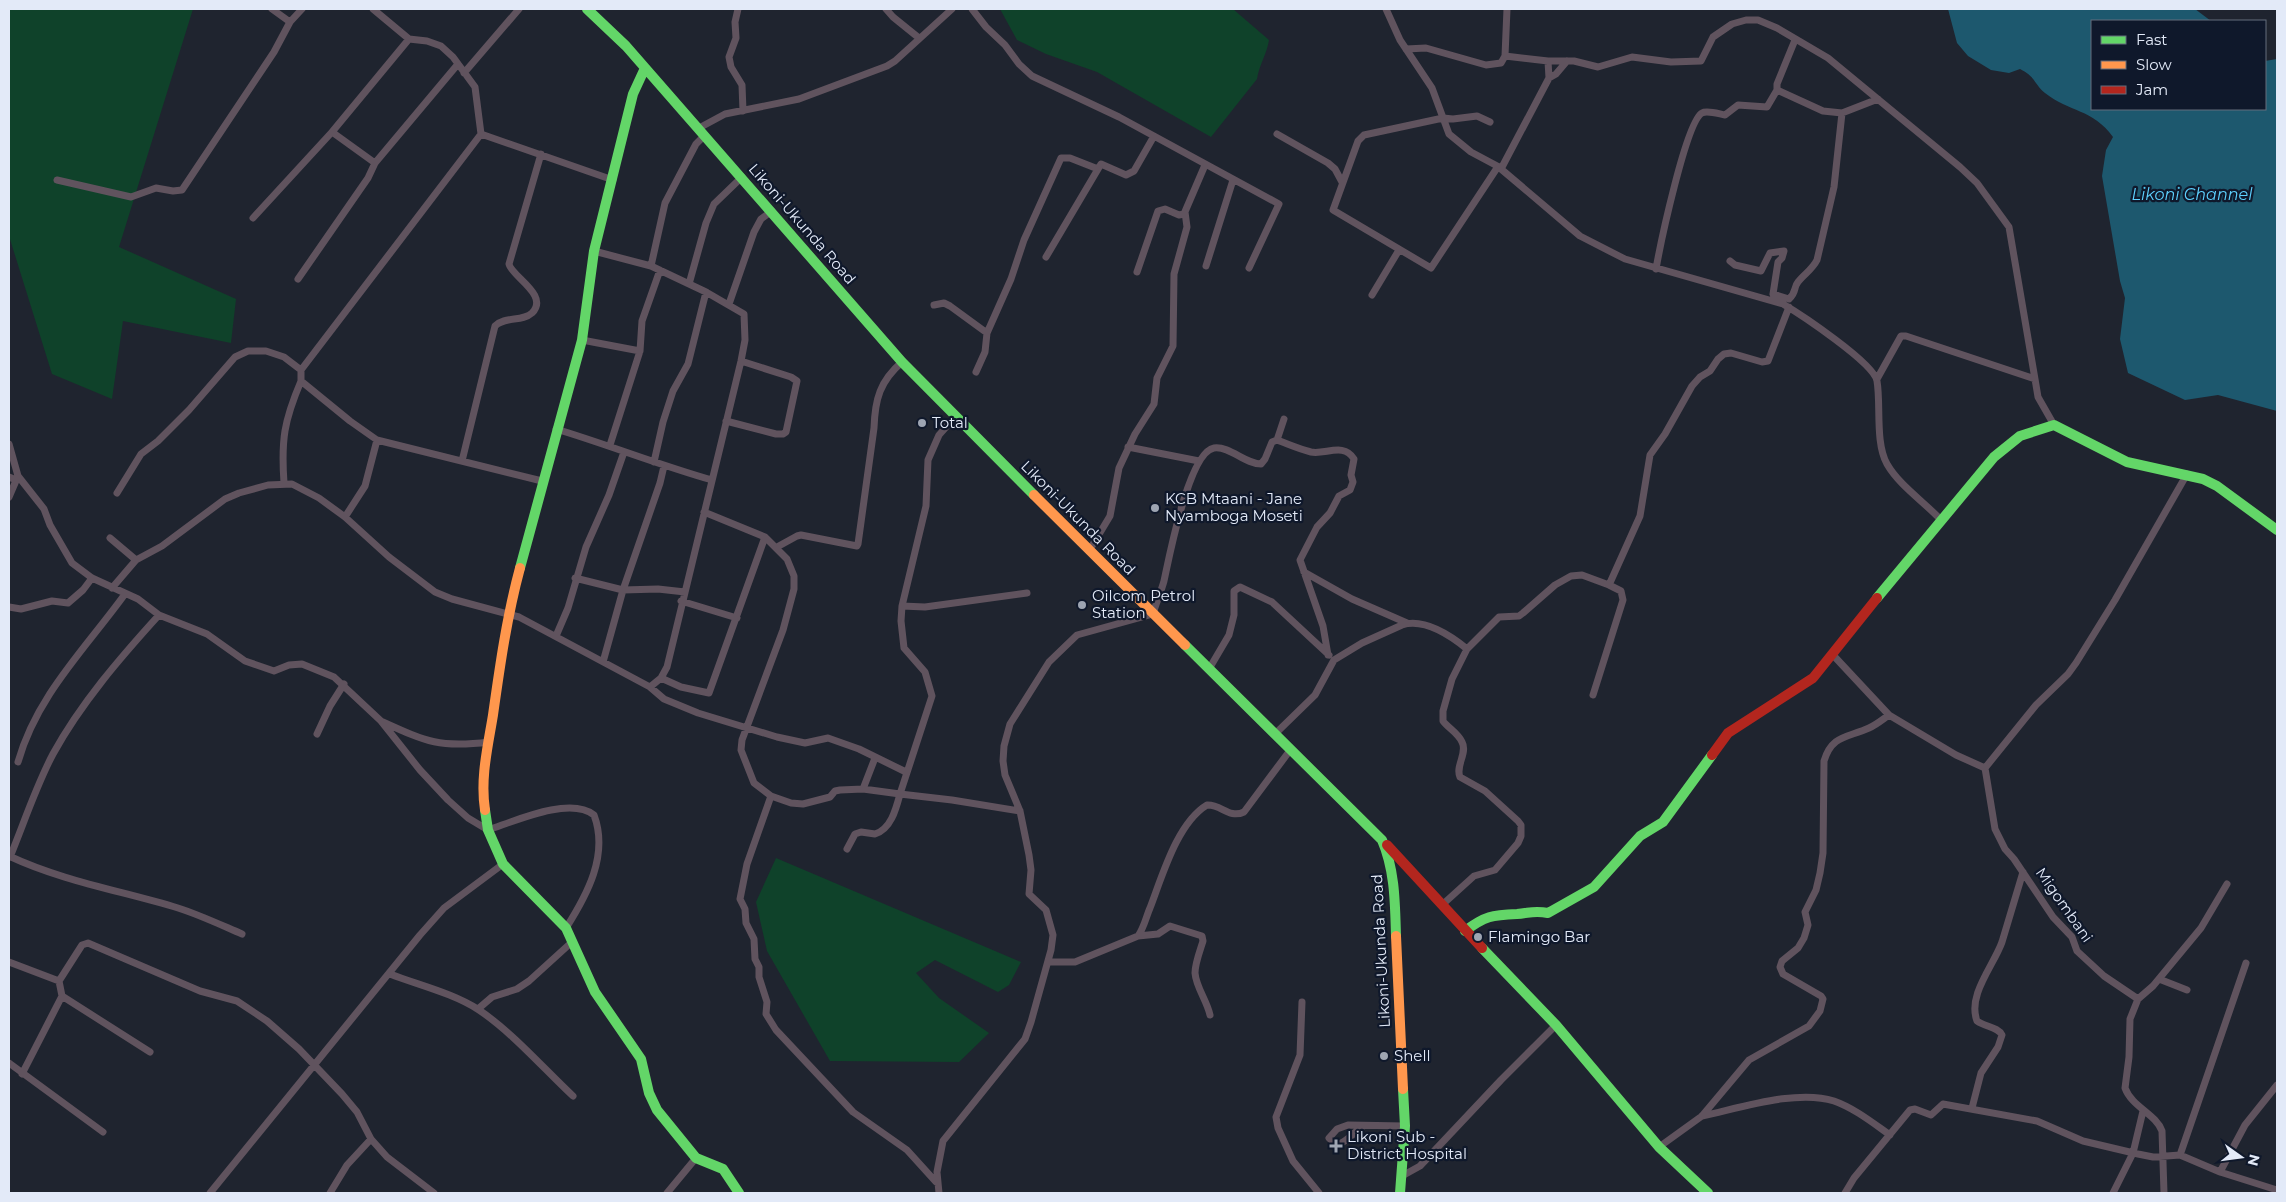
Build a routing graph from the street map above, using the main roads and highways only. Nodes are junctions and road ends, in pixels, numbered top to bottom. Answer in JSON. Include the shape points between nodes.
{"nodes":[{"id":1,"x":587,"y":9,"type":"edge"},
{"id":2,"x":645,"y":68,"type":"junction"},
{"id":3,"x":2277,"y":530,"type":"edge"},
{"id":4,"x":1382,"y":840,"type":"junction"},
{"id":5,"x":1419,"y":880,"type":"junction"},
{"id":6,"x":1395,"y":895,"type":"junction"},
{"id":7,"x":1465,"y":931,"type":"junction"},
{"id":8,"x":739,"y":1193,"type":"edge"},
{"id":9,"x":1400,"y":1193,"type":"edge"},
{"id":10,"x":1708,"y":1193,"type":"edge"}],
"edges":[{"from":1,"to":2,"type":"main road","name":"Likoni-Ukunda Road"},
{"from":2,"to":4,"type":"main road","name":"Likoni-Ukunda Road","via":[[902,362],[1088,551]]},
{"from":2,"to":8,"type":"main road","via":[[633,94],[594,251],[582,340],[508,614],[483,796],[488,830],[503,864],[566,928],[613,1022],[641,1059],[649,1093],[657,1110],[696,1158],[723,1169]]},
{"from":3,"to":7,"type":"main road","via":[[2217,486],[2187,474],[2127,462],[2054,424],[2025,432],[1992,458],[1808,683],[1728,733],[1668,817],[1632,843],[1594,888],[1548,913],[1535,910],[1492,915],[1482,918]]},
{"from":4,"to":5,"type":"main road"},
{"from":4,"to":6,"type":"main road","name":"Likoni-Ukunda Road","via":[[1390,858]]},
{"from":5,"to":6,"type":"main road","via":[[1409,873],[1400,875]]},
{"from":5,"to":7,"type":"main road"},
{"from":6,"to":9,"type":"main road","name":"Likoni-Ukunda Road","via":[[1405,1126]]},
{"from":7,"to":10,"type":"main road","via":[[1556,1025],[1659,1147]]}]}
